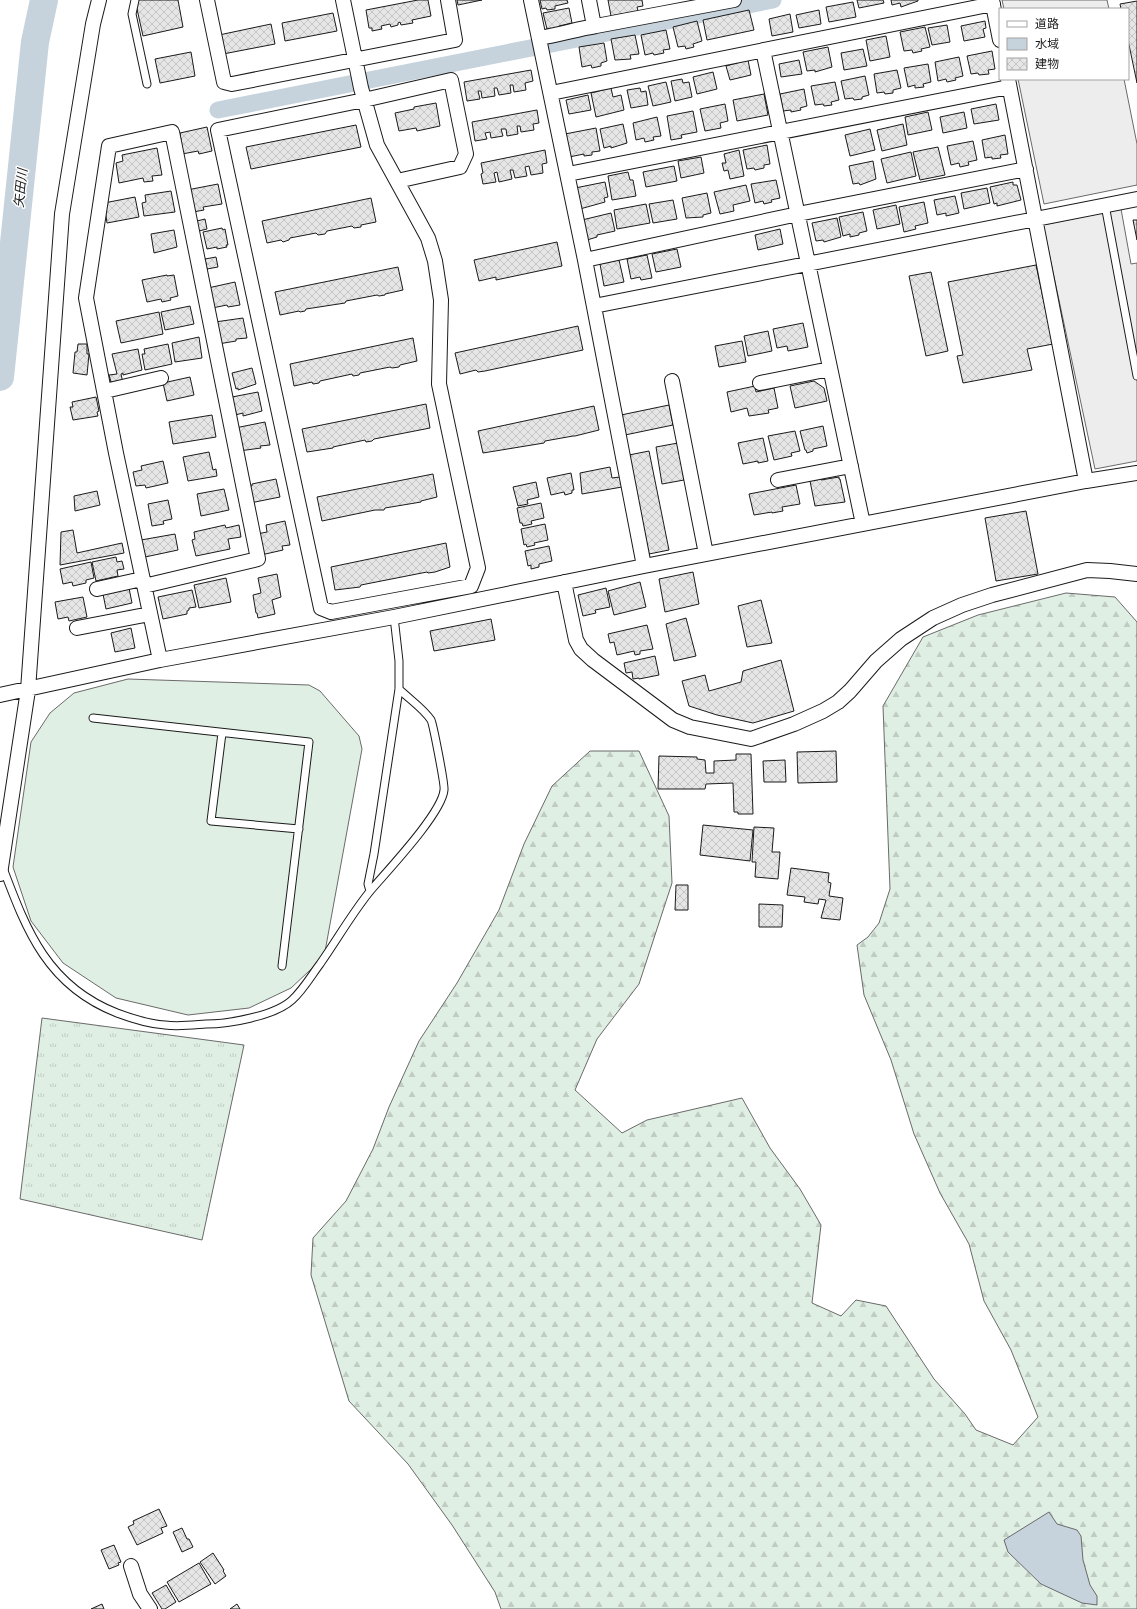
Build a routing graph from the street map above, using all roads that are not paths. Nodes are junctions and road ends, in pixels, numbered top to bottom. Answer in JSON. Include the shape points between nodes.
{"nodes":[{"id":1,"x":99,"y":0,"type":"edge"},
{"id":2,"x":135,"y":0,"type":"edge"},
{"id":3,"x":207,"y":0,"type":"edge"},
{"id":4,"x":343,"y":0,"type":"edge"},
{"id":5,"x":448,"y":0,"type":"edge"},
{"id":6,"x":531,"y":0,"type":"edge"},
{"id":7,"x":589,"y":0,"type":"edge"},
{"id":8,"x":734,"y":0,"type":"edge"},
{"id":9,"x":993,"y":2,"type":"edge"},
{"id":10,"x":594,"y":26,"type":"junction"},
{"id":11,"x":999,"y":35,"type":"edge"},
{"id":12,"x":539,"y":38,"type":"junction"},
{"id":13,"x":763,"y":50,"type":"junction"},
{"id":14,"x":357,"y":66,"type":"junction"},
{"id":15,"x":1008,"y":83,"type":"edge"},
{"id":16,"x":147,"y":84,"type":"dead end"},
{"id":17,"x":551,"y":93,"type":"junction"},
{"id":18,"x":362,"y":94,"type":"junction"},
{"id":19,"x":780,"y":132,"type":"junction"},
{"id":20,"x":1026,"y":169,"type":"junction"},
{"id":21,"x":568,"y":174,"type":"junction"},
{"id":22,"x":397,"y":181,"type":"junction"},
{"id":23,"x":1137,"y":199,"type":"edge"},
{"id":24,"x":1105,"y":205,"type":"junction"},
{"id":25,"x":798,"y":214,"type":"junction"},
{"id":26,"x":1034,"y":218,"type":"junction"},
{"id":27,"x":585,"y":260,"type":"junction"},
{"id":28,"x":808,"y":265,"type":"junction"},
{"id":29,"x":594,"y":306,"type":"junction"},
{"id":30,"x":830,"y":369,"type":"junction"},
{"id":31,"x":1137,"y":376,"type":"edge"},
{"id":32,"x":161,"y":378,"type":"dead end"},
{"id":33,"x":672,"y":381,"type":"dead end"},
{"id":34,"x":760,"y":382,"type":"dead end"},
{"id":35,"x":105,"y":391,"type":"junction"},
{"id":36,"x":851,"y":466,"type":"junction"},
{"id":37,"x":1137,"y":473,"type":"edge"},
{"id":38,"x":778,"y":480,"type":"dead end"},
{"id":39,"x":1086,"y":481,"type":"junction"},
{"id":40,"x":863,"y":524,"type":"junction"},
{"id":41,"x":706,"y":554,"type":"junction"},
{"id":42,"x":644,"y":566,"type":"junction"},
{"id":43,"x":1137,"y":574,"type":"edge"},
{"id":44,"x":564,"y":582,"type":"junction"},
{"id":45,"x":143,"y":583,"type":"junction"},
{"id":46,"x":97,"y":589,"type":"dead end"},
{"id":47,"x":150,"y":614,"type":"junction"},
{"id":48,"x":394,"y":617,"type":"junction"},
{"id":49,"x":77,"y":628,"type":"dead end"},
{"id":50,"x":160,"y":660,"type":"junction"},
{"id":51,"x":399,"y":689,"type":"junction"},
{"id":52,"x":21,"y":691,"type":"junction"},
{"id":53,"x":0,"y":695,"type":"edge"},
{"id":54,"x":93,"y":718,"type":"dead end"},
{"id":55,"x":222,"y":733,"type":"junction"},
{"id":56,"x":299,"y":829,"type":"junction"},
{"id":57,"x":1,"y":869,"type":"edge"},
{"id":58,"x":370,"y":891,"type":"junction"},
{"id":59,"x":282,"y":966,"type":"dead end"},
{"id":60,"x":132,"y":1566,"type":"dead end"},
{"id":61,"x":150,"y":1609,"type":"edge"}],
"edges":[{"from":1,"to":52,"type":"street","via":[[62,214]]},
{"from":2,"to":16,"type":"lane","via":[[132,14]]},
{"from":3,"to":14,"type":"street","via":[[224,82],[232,84]]},
{"from":4,"to":14,"type":"street"},
{"from":5,"to":14,"type":"street","via":[[455,40]]},
{"from":6,"to":12,"type":"street"},
{"from":7,"to":10,"type":"street"},
{"from":8,"to":10,"type":"street"},
{"from":9,"to":11,"type":"street"},
{"from":9,"to":13,"type":"street"},
{"from":10,"to":12,"type":"street"},
{"from":12,"to":17,"type":"street"},
{"from":13,"to":17,"type":"street"},
{"from":13,"to":19,"type":"street"},
{"from":14,"to":18,"type":"street"},
{"from":15,"to":19,"type":"street"},
{"from":15,"to":20,"type":"street"},
{"from":17,"to":21,"type":"street"},
{"from":18,"to":22,"type":"street","via":[[377,145]]},
{"from":18,"to":22,"type":"street","via":[[451,80],[466,154],[460,168]]},
{"from":18,"to":22,"type":"street","via":[[218,130],[321,608],[331,612],[471,586],[478,568],[439,384],[442,330],[441,300],[435,261],[428,238]]},
{"from":19,"to":21,"type":"street"},
{"from":19,"to":25,"type":"street"},
{"from":20,"to":25,"type":"street"},
{"from":20,"to":26,"type":"street"},
{"from":21,"to":27,"type":"street"},
{"from":23,"to":24,"type":"street"},
{"from":24,"to":26,"type":"street"},
{"from":24,"to":31,"type":"lane"},
{"from":25,"to":27,"type":"street"},
{"from":25,"to":28,"type":"street"},
{"from":26,"to":28,"type":"street"},
{"from":26,"to":39,"type":"street"},
{"from":27,"to":29,"type":"street"},
{"from":28,"to":29,"type":"street"},
{"from":28,"to":30,"type":"street"},
{"from":29,"to":42,"type":"street"},
{"from":30,"to":34,"type":"street"},
{"from":30,"to":36,"type":"street"},
{"from":32,"to":35,"type":"street"},
{"from":33,"to":41,"type":"street"},
{"from":35,"to":45,"type":"street"},
{"from":35,"to":45,"type":"street","via":[[86,298],[109,146],[172,132],[258,559]]},
{"from":36,"to":38,"type":"street"},
{"from":36,"to":40,"type":"street"},
{"from":37,"to":39,"type":"street"},
{"from":39,"to":40,"type":"street"},
{"from":40,"to":41,"type":"street"},
{"from":41,"to":42,"type":"street"},
{"from":42,"to":44,"type":"street"},
{"from":43,"to":44,"type":"street","via":[[1087,570],[962,605],[928,621],[901,640],[876,661],[838,702],[794,724],[751,739],[690,727],[673,720],[585,654],[576,640]]},
{"from":44,"to":48,"type":"street"},
{"from":45,"to":46,"type":"street"},
{"from":45,"to":47,"type":"street"},
{"from":47,"to":49,"type":"street"},
{"from":47,"to":50,"type":"street"},
{"from":48,"to":50,"type":"street"},
{"from":48,"to":51,"type":"lane"},
{"from":50,"to":52,"type":"street"},
{"from":51,"to":58,"type":"lane","via":[[368,884]]},
{"from":51,"to":58,"type":"lane","via":[[433,722],[445,788],[432,817]]},
{"from":52,"to":53,"type":"street"},
{"from":52,"to":57,"type":"street"},
{"from":54,"to":55,"type":"lane"},
{"from":55,"to":56,"type":"lane","via":[[309,742]]},
{"from":55,"to":56,"type":"lane","via":[[211,820]]},
{"from":56,"to":59,"type":"lane"},
{"from":57,"to":58,"type":"lane","via":[[32,938],[53,968],[71,986],[93,1003],[139,1021],[166,1026],[223,1024],[272,1011],[291,1001],[308,981]]},
{"from":60,"to":61,"type":"street","via":[[140,1594]]}]}
